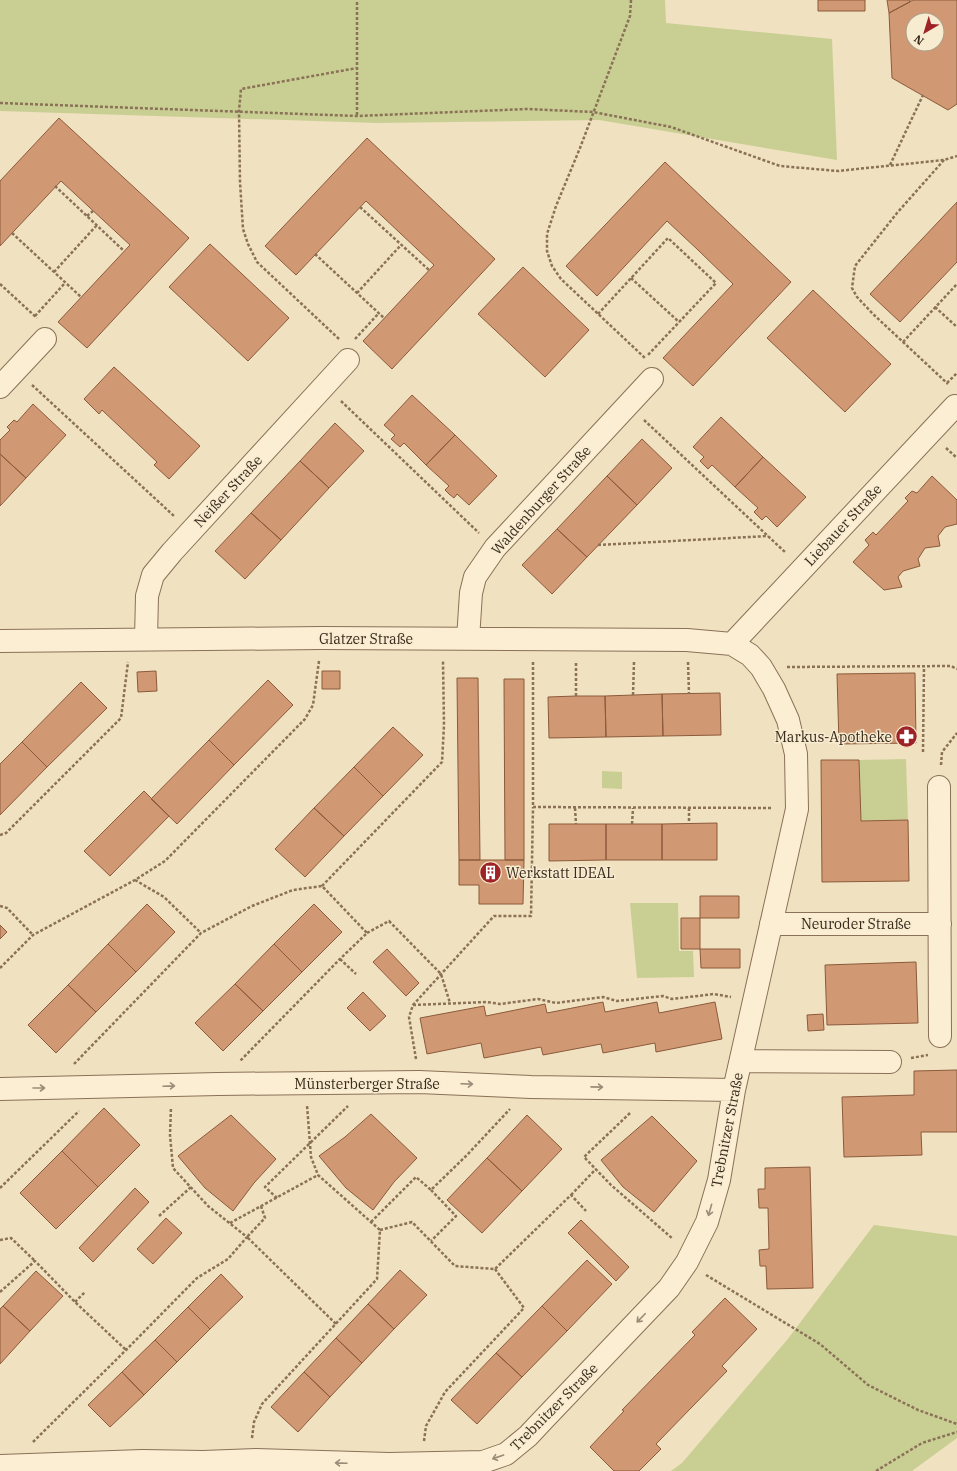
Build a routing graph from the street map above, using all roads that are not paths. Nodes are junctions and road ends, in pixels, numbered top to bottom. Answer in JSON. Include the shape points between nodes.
{"nodes":[{"id":1,"x":45,"y":339,"type":"road end"},
{"id":2,"x":348,"y":353,"type":"road end"},
{"id":3,"x":652,"y":379,"type":"road end"},
{"id":4,"x":0,"y":387,"type":"edge"},
{"id":5,"x":953,"y":397,"type":"road end"},
{"id":6,"x":138,"y":639,"type":"junction"},
{"id":7,"x":468,"y":639,"type":"junction"},
{"id":8,"x":0,"y":641,"type":"edge"},
{"id":9,"x":732,"y":644,"type":"junction"},
{"id":10,"x":939,"y":787,"type":"road end"},
{"id":11,"x":771,"y":924,"type":"junction"},
{"id":12,"x":940,"y":924,"type":"junction"},
{"id":13,"x":940,"y":1036,"type":"road end"},
{"id":14,"x":741,"y":1061,"type":"junction"},
{"id":15,"x":890,"y":1062,"type":"road end"},
{"id":16,"x":0,"y":1088,"type":"edge"},
{"id":17,"x":734,"y":1090,"type":"junction"},
{"id":18,"x":4,"y":1466,"type":"edge"}],
"edges":[{"from":1,"to":4,"type":"street"},
{"from":2,"to":6,"type":"street","name":"Neißer Straße","via":[[324,386],[153,575]]},
{"from":3,"to":7,"type":"street","name":"Waldenburger Straße","via":[[495,548],[475,577],[471,593]]},
{"from":5,"to":9,"type":"street","name":"Liebauer Straße","via":[[803,569]]},
{"from":6,"to":7,"type":"street","name":"Glatzer Straße"},
{"from":6,"to":8,"type":"street","name":"Glatzer Straße"},
{"from":7,"to":9,"type":"street","name":"Glatzer Straße","via":[[687,640]]},
{"from":9,"to":11,"type":"street","name":"Trebnitzer Straße","via":[[750,655],[761,667],[774,689],[788,720],[796,754],[798,809]]},
{"from":10,"to":12,"type":"street"},
{"from":11,"to":12,"type":"street","name":"Neuroder Straße"},
{"from":11,"to":14,"type":"street","name":"Trebnitzer Straße"},
{"from":12,"to":13,"type":"street"},
{"from":14,"to":15,"type":"street","name":"Trebnitzer Straße"},
{"from":14,"to":17,"type":"street","name":"Trebnitzer Straße"},
{"from":16,"to":17,"type":"street","name":"Münsterberger Straße","one_way":true,"via":[[419,1082],[531,1087]]},
{"from":17,"to":18,"type":"street","name":"Trebnitzer Straße","one_way":true,"via":[[719,1180],[707,1222],[689,1258],[669,1288],[528,1436],[506,1454],[483,1462],[425,1464],[256,1460]]}]}
